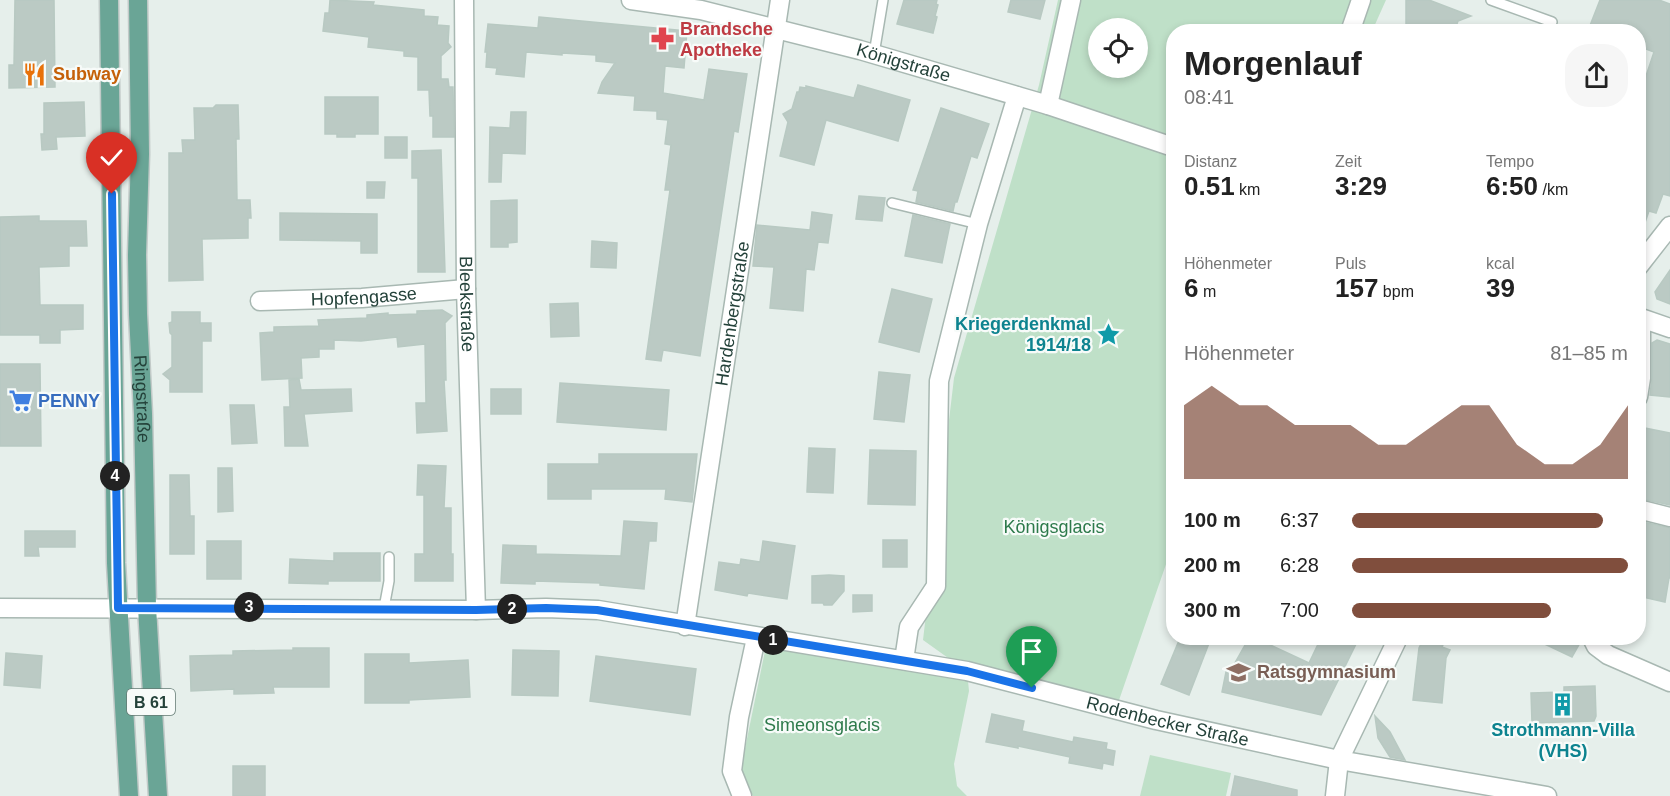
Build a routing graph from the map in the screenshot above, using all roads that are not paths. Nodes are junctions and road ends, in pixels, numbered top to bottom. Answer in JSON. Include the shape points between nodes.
{"nodes":[{"id":1,"x":109,"y":0,"type":"edge"},
{"id":2,"x":138,"y":0,"type":"edge"},
{"id":3,"x":464,"y":0,"type":"edge"},
{"id":4,"x":631,"y":0,"type":"edge"},
{"id":5,"x":780,"y":0,"type":"edge"},
{"id":6,"x":883,"y":0,"type":"edge"},
{"id":7,"x":1071,"y":0,"type":"edge"},
{"id":8,"x":1361,"y":0,"type":"edge"},
{"id":9,"x":1491,"y":0,"type":"edge"},
{"id":10,"x":1552,"y":22,"type":"dead end"},
{"id":11,"x":1353,"y":24,"type":"edge"},
{"id":12,"x":776,"y":29,"type":"junction"},
{"id":13,"x":874,"y":54,"type":"junction"},
{"id":14,"x":1017,"y":96,"type":"junction"},
{"id":15,"x":1048,"y":105,"type":"junction"},
{"id":16,"x":1166,"y":145,"type":"edge"},
{"id":17,"x":892,"y":203,"type":"dead end"},
{"id":18,"x":978,"y":224,"type":"junction"},
{"id":19,"x":1670,"y":226,"type":"edge"},
{"id":20,"x":1646,"y":257,"type":"edge"},
{"id":21,"x":466,"y":289,"type":"junction"},
{"id":22,"x":260,"y":301,"type":"dead end"},
{"id":23,"x":1646,"y":320,"type":"edge"},
{"id":24,"x":1670,"y":328,"type":"edge"},
{"id":25,"x":1646,"y":510,"type":"edge"},
{"id":26,"x":1670,"y":517,"type":"edge"},
{"id":27,"x":389,"y":557,"type":"dead end"},
{"id":28,"x":147,"y":607,"type":"junction"},
{"id":29,"x":0,"y":608,"type":"edge"},
{"id":30,"x":118,"y":608,"type":"junction"},
{"id":31,"x":384,"y":608,"type":"junction"},
{"id":32,"x":476,"y":610,"type":"junction"},
{"id":33,"x":685,"y":626,"type":"junction"},
{"id":34,"x":756,"y":638,"type":"junction"},
{"id":35,"x":1395,"y":645,"type":"edge"},
{"id":36,"x":1596,"y":645,"type":"edge"},
{"id":37,"x":904,"y":660,"type":"junction"},
{"id":38,"x":1670,"y":681,"type":"edge"},
{"id":39,"x":1339,"y":760,"type":"junction"},
{"id":40,"x":129,"y":796,"type":"edge"},
{"id":41,"x":158,"y":796,"type":"edge"},
{"id":42,"x":742,"y":796,"type":"edge"},
{"id":43,"x":1335,"y":796,"type":"edge"},
{"id":44,"x":1548,"y":796,"type":"edge"}],
"edges":[{"from":1,"to":30,"type":"main road","name":"Ringstraße","number":"B 61"},
{"from":2,"to":28,"type":"main road","name":"Ringstraße","number":"B 61","via":[[137,255]]},
{"from":3,"to":21,"type":"street","name":"Bleekstraße"},
{"from":4,"to":12,"type":"street","name":"Königstraße","via":[[701,10]]},
{"from":5,"to":12,"type":"street","name":"Hardenbergstraße"},
{"from":6,"to":13,"type":"lane"},
{"from":7,"to":15,"type":"street"},
{"from":8,"to":11,"type":"street"},
{"from":9,"to":10,"type":"lane"},
{"from":12,"to":13,"type":"street","name":"Königstraße"},
{"from":12,"to":33,"type":"street","name":"Hardenbergstraße"},
{"from":13,"to":14,"type":"street","name":"Königstraße"},
{"from":14,"to":15,"type":"street","name":"Königstraße"},
{"from":14,"to":18,"type":"street"},
{"from":15,"to":16,"type":"street","name":"Königstraße"},
{"from":17,"to":18,"type":"lane"},
{"from":18,"to":37,"type":"street","via":[[939,381],[936,586],[909,627]]},
{"from":19,"to":20,"type":"street"},
{"from":21,"to":22,"type":"street","name":"Hopfengasse"},
{"from":21,"to":32,"type":"street","name":"Bleekstraße"},
{"from":23,"to":24,"type":"street"},
{"from":25,"to":26,"type":"street"},
{"from":27,"to":31,"type":"lane"},
{"from":28,"to":30,"type":"street","name":"Rodenbecker Straße"},
{"from":28,"to":31,"type":"street","name":"Rodenbecker Straße"},
{"from":28,"to":41,"type":"main road","name":"Ringstraße","number":"B 61"},
{"from":29,"to":30,"type":"street","name":"Rodenbecker Straße"},
{"from":30,"to":40,"type":"main road","name":"Ringstraße","number":"B 61"},
{"from":31,"to":32,"type":"street","name":"Rodenbecker Straße"},
{"from":32,"to":33,"type":"street","name":"Rodenbecker Straße","via":[[597,610]]},
{"from":33,"to":34,"type":"street","name":"Rodenbecker Straße"},
{"from":34,"to":37,"type":"street","name":"Rodenbecker Straße"},
{"from":34,"to":42,"type":"street","via":[[732,771]]},
{"from":35,"to":39,"type":"street"},
{"from":36,"to":38,"type":"street","via":[[1608,655]]},
{"from":37,"to":39,"type":"street","name":"Rodenbecker Straße","via":[[967,671],[1156,720]]},
{"from":39,"to":43,"type":"street"},
{"from":39,"to":44,"type":"street","name":"Rodenbecker Straße"}]}
